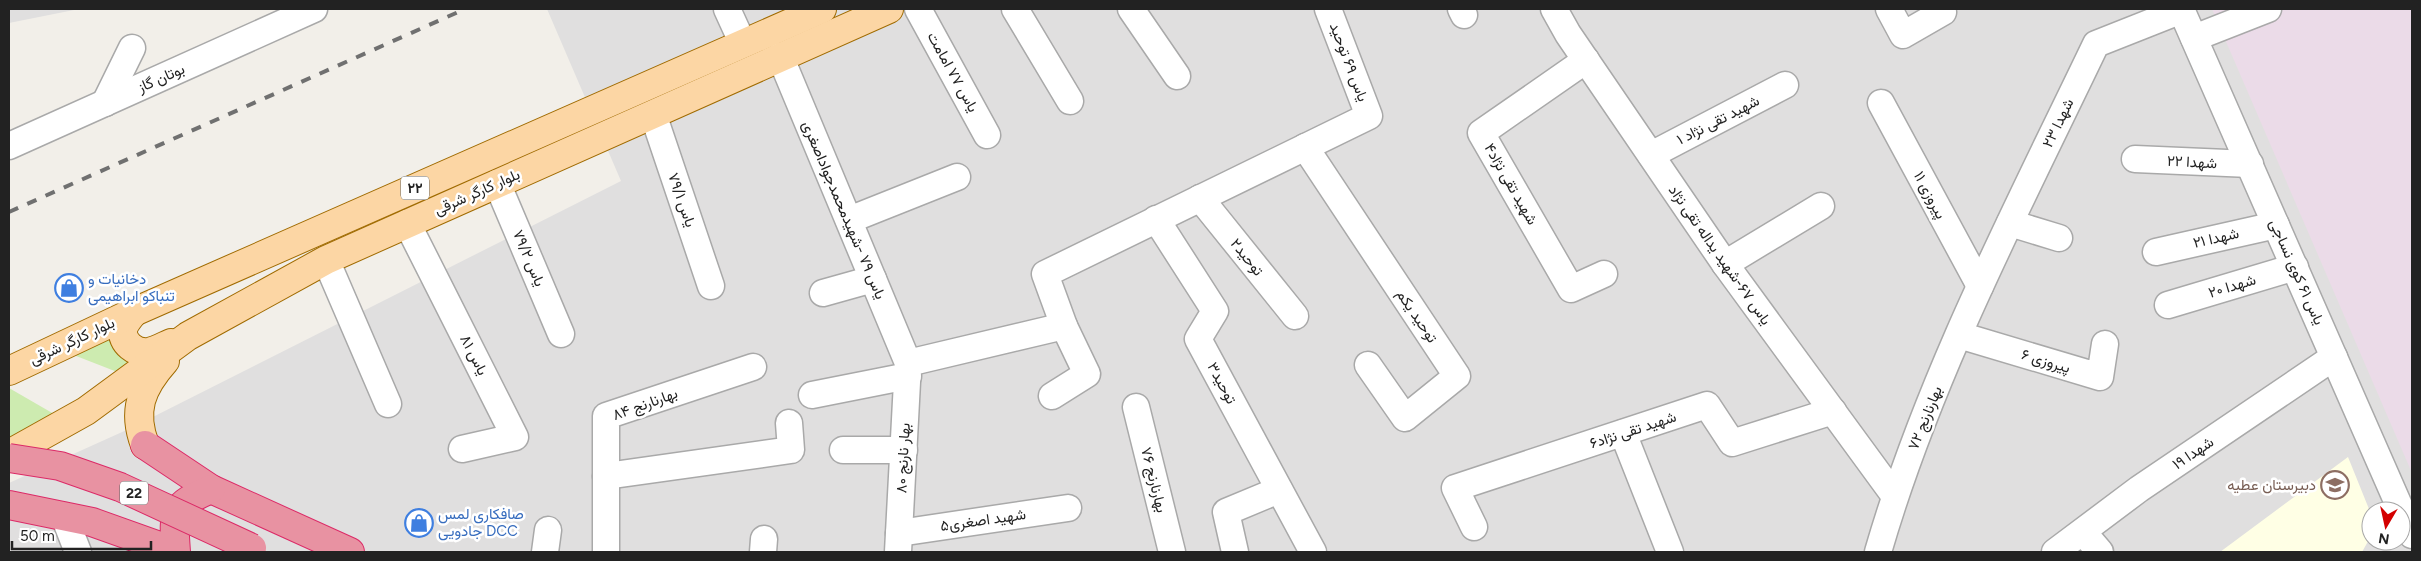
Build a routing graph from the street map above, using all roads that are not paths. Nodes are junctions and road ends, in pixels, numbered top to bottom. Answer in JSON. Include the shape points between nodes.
{"nodes":[{"id":1,"x":314,"y":9,"type":"edge"},
{"id":2,"x":727,"y":9,"type":"edge"},
{"id":3,"x":822,"y":9,"type":"edge"},
{"id":4,"x":889,"y":9,"type":"edge"},
{"id":5,"x":918,"y":9,"type":"edge"},
{"id":6,"x":1015,"y":9,"type":"edge"},
{"id":7,"x":1131,"y":9,"type":"edge"},
{"id":8,"x":1328,"y":9,"type":"edge"},
{"id":9,"x":1554,"y":9,"type":"edge"},
{"id":10,"x":1889,"y":9,"type":"edge"},
{"id":11,"x":2182,"y":9,"type":"edge"},
{"id":12,"x":2268,"y":9,"type":"edge"},
{"id":13,"x":1943,"y":12,"type":"dead end"},
{"id":14,"x":2194,"y":38,"type":"junction"},
{"id":15,"x":743,"y":44,"type":"junction"},
{"id":16,"x":132,"y":48,"type":"dead end"},
{"id":17,"x":780,"y":56,"type":"junction"},
{"id":18,"x":1586,"y":60,"type":"junction"},
{"id":19,"x":1177,"y":76,"type":"dead end"},
{"id":20,"x":1785,"y":85,"type":"dead end"},
{"id":21,"x":1070,"y":101,"type":"dead end"},
{"id":22,"x":105,"y":103,"type":"junction"},
{"id":23,"x":1881,"y":104,"type":"dead end"},
{"id":24,"x":653,"y":114,"type":"junction"},
{"id":25,"x":987,"y":135,"type":"dead end"},
{"id":26,"x":9,"y":146,"type":"edge"},
{"id":27,"x":1305,"y":147,"type":"junction"},
{"id":28,"x":1651,"y":155,"type":"junction"},
{"id":29,"x":2135,"y":159,"type":"dead end"},
{"id":30,"x":2250,"y":164,"type":"junction"},
{"id":31,"x":957,"y":177,"type":"dead end"},
{"id":32,"x":497,"y":183,"type":"junction"},
{"id":33,"x":1200,"y":198,"type":"junction"},
{"id":34,"x":1821,"y":206,"type":"dead end"},
{"id":35,"x":1156,"y":219,"type":"junction"},
{"id":36,"x":849,"y":220,"type":"junction"},
{"id":37,"x":408,"y":223,"type":"junction"},
{"id":38,"x":2010,"y":223,"type":"junction"},
{"id":39,"x":2276,"y":225,"type":"junction"},
{"id":40,"x":2059,"y":238,"type":"dead end"},
{"id":41,"x":2156,"y":252,"type":"dead end"},
{"id":42,"x":326,"y":260,"type":"junction"},
{"id":43,"x":1725,"y":264,"type":"junction"},
{"id":44,"x":2295,"y":267,"type":"junction"},
{"id":45,"x":1604,"y":274,"type":"dead end"},
{"id":46,"x":874,"y":279,"type":"junction"},
{"id":47,"x":711,"y":286,"type":"dead end"},
{"id":48,"x":1980,"y":286,"type":"junction"},
{"id":49,"x":823,"y":294,"type":"dead end"},
{"id":50,"x":2168,"y":305,"type":"dead end"},
{"id":51,"x":134,"y":312,"type":"junction"},
{"id":52,"x":1294,"y":316,"type":"dead end"},
{"id":53,"x":1064,"y":326,"type":"junction"},
{"id":54,"x":561,"y":334,"type":"dead end"},
{"id":55,"x":1959,"y":335,"type":"junction"},
{"id":56,"x":188,"y":336,"type":"junction"},
{"id":57,"x":2106,"y":344,"type":"dead end"},
{"id":58,"x":2334,"y":357,"type":"junction"},
{"id":59,"x":1368,"y":365,"type":"dead end"},
{"id":60,"x":753,"y":367,"type":"dead end"},
{"id":61,"x":908,"y":370,"type":"junction"},
{"id":62,"x":9,"y":371,"type":"edge"},
{"id":63,"x":812,"y":395,"type":"dead end"},
{"id":64,"x":1052,"y":396,"type":"dead end"},
{"id":65,"x":388,"y":404,"type":"dead end"},
{"id":66,"x":1136,"y":407,"type":"dead end"},
{"id":67,"x":1833,"y":411,"type":"junction"},
{"id":68,"x":789,"y":423,"type":"dead end"},
{"id":69,"x":1623,"y":433,"type":"junction"},
{"id":70,"x":145,"y":446,"type":"joint"},
{"id":71,"x":462,"y":449,"type":"dead end"},
{"id":72,"x":843,"y":450,"type":"dead end"},
{"id":73,"x":904,"y":450,"type":"junction"},
{"id":74,"x":9,"y":454,"type":"edge"},
{"id":75,"x":9,"y":458,"type":"edge"},
{"id":76,"x":606,"y":476,"type":"junction"},
{"id":77,"x":211,"y":489,"type":"junction"},
{"id":78,"x":1279,"y":490,"type":"junction"},
{"id":79,"x":1894,"y":495,"type":"junction"},
{"id":80,"x":9,"y":505,"type":"edge"},
{"id":81,"x":1068,"y":508,"type":"dead end"},
{"id":82,"x":64,"y":516,"type":"junction"},
{"id":83,"x":1474,"y":527,"type":"dead end"},
{"id":84,"x":2082,"y":532,"type":"junction"},
{"id":85,"x":2412,"y":535,"type":"edge"},
{"id":86,"x":899,"y":543,"type":"edge"},
{"id":87,"x":257,"y":550,"type":"edge"},
{"id":88,"x":78,"y":552,"type":"edge"},
{"id":89,"x":176,"y":552,"type":"edge"},
{"id":90,"x":350,"y":552,"type":"edge"},
{"id":91,"x":606,"y":552,"type":"edge"},
{"id":92,"x":1172,"y":552,"type":"edge"},
{"id":93,"x":1236,"y":552,"type":"edge"},
{"id":94,"x":1313,"y":552,"type":"edge"},
{"id":95,"x":1670,"y":552,"type":"edge"},
{"id":96,"x":1878,"y":552,"type":"edge"},
{"id":97,"x":2055,"y":552,"type":"edge"},
{"id":98,"x":2100,"y":552,"type":"edge"}],
"edges":[{"from":1,"to":22,"type":"street","name":"بوتان گاز"},
{"from":2,"to":15,"type":"street"},
{"from":3,"to":15,"type":"main road","name":"بلوار کارگر شرقی","number":"۲۲"},
{"from":4,"to":17,"type":"main road","name":"بلوار کارگر شرقی"},
{"from":5,"to":25,"type":"street","name":"یاس ۷۷ امامت"},
{"from":6,"to":21,"type":"street"},
{"from":7,"to":19,"type":"street"},
{"from":8,"to":27,"type":"street","name":"یاس ۶۹ توحید","via":[[1369,116]]},
{"from":9,"to":18,"type":"street","name":"یاس ۶۷-شهید یداله تقی نژاد"},
{"from":10,"to":13,"type":"street","via":[[1903,35]]},
{"from":11,"to":14,"type":"street","name":"یاس ۶۱ کوی نساجی"},
{"from":11,"to":38,"type":"street","name":"شهدا ۲۳","via":[[2096,44]]},
{"from":12,"to":14,"type":"street"},
{"from":14,"to":30,"type":"street","name":"یاس ۶۱ کوی نساجی"},
{"from":15,"to":51,"type":"main road","name":"بلوار کارگر شرقی","number":"۲۲"},
{"from":16,"to":22,"type":"street"},
{"from":17,"to":24,"type":"main road","name":"بلوار کارگر شرقی"},
{"from":17,"to":36,"type":"street","name":"یاس ۷۹ -شهیدمحمدجواداصغری"},
{"from":18,"to":28,"type":"street","name":"یاس ۶۷-شهید یداله تقی نژاد"},
{"from":18,"to":45,"type":"street","name":"شهید تقی نژاد۴","via":[[1481,133],[1571,289]]},
{"from":20,"to":28,"type":"street","name":"شهید تقی نژاد ۱"},
{"from":22,"to":26,"type":"street","name":"بوتان گاز"},
{"from":23,"to":48,"type":"street","name":"پیروزی ۱۱"},
{"from":24,"to":32,"type":"main road","name":"بلوار کارگر شرقی"},
{"from":24,"to":47,"type":"street","name":"یاس ۷۹/۱"},
{"from":27,"to":33,"type":"street"},
{"from":27,"to":59,"type":"street","name":"توحید یکم","via":[[1457,376],[1405,418]]},
{"from":28,"to":43,"type":"street","name":"یاس ۶۷-شهید یداله تقی نژاد"},
{"from":29,"to":30,"type":"street","name":"شهدا ۲۲"},
{"from":30,"to":39,"type":"street","name":"یاس ۶۱ کوی نساجی"},
{"from":31,"to":36,"type":"street"},
{"from":32,"to":37,"type":"main road","name":"بلوار کارگر شرقی"},
{"from":32,"to":54,"type":"street","name":"یاس ۷۹/۲"},
{"from":33,"to":35,"type":"street"},
{"from":33,"to":52,"type":"street","name":"توحید۲"},
{"from":34,"to":43,"type":"street"},
{"from":35,"to":53,"type":"street","via":[[1045,274]]},
{"from":35,"to":78,"type":"street","name":"توحید۳","via":[[1215,312],[1198,339]]},
{"from":36,"to":46,"type":"street","name":"یاس ۷۹ -شهیدمحمدجواداصغری"},
{"from":37,"to":42,"type":"main road","name":"بلوار کارگر شرقی"},
{"from":37,"to":71,"type":"street","name":"یاس ۸۱","via":[[515,437]]},
{"from":38,"to":40,"type":"street"},
{"from":38,"to":48,"type":"street","name":"شهدا ۲۳"},
{"from":39,"to":41,"type":"street","name":"شهدا ۲۱"},
{"from":39,"to":44,"type":"street","name":"یاس ۶۱ کوی نساجی"},
{"from":42,"to":56,"type":"main road","name":"بلوار کارگر شرقی"},
{"from":42,"to":65,"type":"street"},
{"from":43,"to":67,"type":"street","name":"یاس ۶۷-شهید یداله تقی نژاد"},
{"from":44,"to":50,"type":"street","name":"شهدا ۲۰"},
{"from":44,"to":58,"type":"street","name":"یاس ۶۱ کوی نساجی"},
{"from":46,"to":49,"type":"street"},
{"from":46,"to":61,"type":"street","name":"یاس ۷۹ -شهیدمحمدجواداصغری"},
{"from":48,"to":55,"type":"street","name":"بهارنارنج ۷۲"},
{"from":51,"to":56,"type":"main road","via":[[123,330],[126,341],[136,350],[149,352]]},
{"from":51,"to":62,"type":"main road","name":"بلوار کارگر شرقی","number":"۲۲"},
{"from":53,"to":61,"type":"street"},
{"from":53,"to":64,"type":"street","via":[[1087,374]]},
{"from":55,"to":57,"type":"street","name":"پیروزی ۶","via":[[2100,377]]},
{"from":55,"to":79,"type":"street","name":"بهارنارنج ۷۲"},
{"from":56,"to":70,"type":"main road","via":[[154,374],[143,395],[138,422]]},
{"from":56,"to":74,"type":"main road","name":"بلوار کارگر شرقی","via":[[86,411]]},
{"from":58,"to":84,"type":"street","name":"شهدا ۱۹","via":[[2139,489]]},
{"from":58,"to":85,"type":"street","name":"یاس ۶۱ کوی نساجی"},
{"from":60,"to":76,"type":"street","name":"بهارنارنج ۸۴","via":[[606,416]]},
{"from":61,"to":63,"type":"street"},
{"from":61,"to":73,"type":"street","name":"بهار نارنج ۸۰"},
{"from":66,"to":92,"type":"street","name":"بهارنارنج ۷۶"},
{"from":67,"to":69,"type":"street","name":"شهید تقی نژاد۶","via":[[1732,443],[1707,405]]},
{"from":67,"to":79,"type":"street","name":"یاس ۶۷-شهید یداله تقی نژاد"},
{"from":68,"to":76,"type":"street","via":[[791,450]]},
{"from":69,"to":83,"type":"street","name":"شهید تقی نژاد۶","via":[[1455,488]]},
{"from":69,"to":95,"type":"street"},
{"from":70,"to":77,"type":"highway"},
{"from":72,"to":73,"type":"street"},
{"from":73,"to":86,"type":"street","name":"بهار نارنج ۸۰"},
{"from":75,"to":87,"type":"highway","number":"22","bridge":true,"via":[[60,466],[120,487]]},
{"from":76,"to":91,"type":"street","name":"بهارنارنج ۸۴"},
{"from":77,"to":89,"type":"highway","via":[[186,500],[177,511],[174,527]]},
{"from":77,"to":90,"type":"highway"},
{"from":78,"to":93,"type":"street","via":[[1226,512]]},
{"from":78,"to":94,"type":"street","name":"توحید۳"},
{"from":79,"to":96,"type":"street","name":"بهارنارنج ۷۲"},
{"from":80,"to":82,"type":"highway"},
{"from":81,"to":86,"type":"street","name":"شهید اصغری۵"},
{"from":82,"to":88,"type":"street"},
{"from":82,"to":89,"type":"highway","via":[[92,522]]},
{"from":84,"to":97,"type":"street","name":"شهدا ۱۹"},
{"from":84,"to":98,"type":"street"}]}
